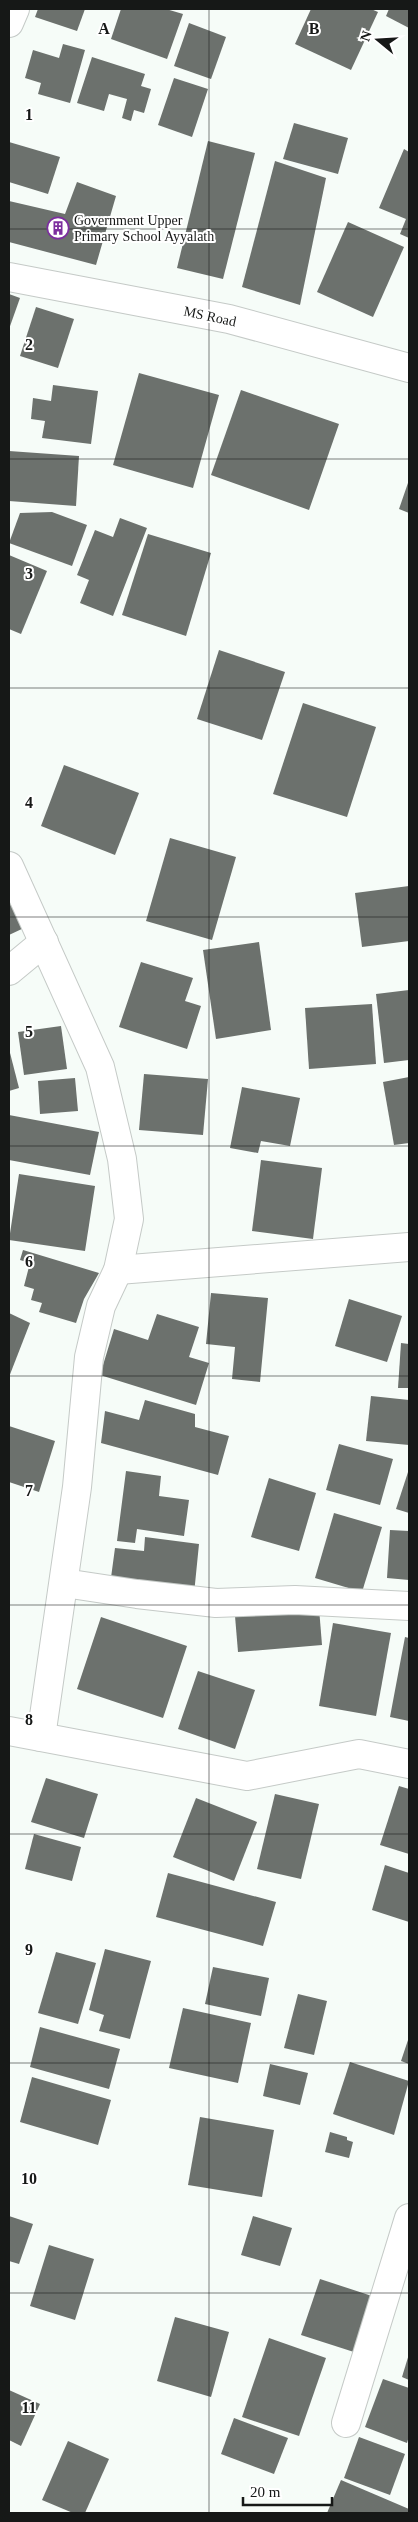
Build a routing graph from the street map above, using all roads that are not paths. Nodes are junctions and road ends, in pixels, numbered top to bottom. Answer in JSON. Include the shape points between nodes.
{"nodes":[{"id":1,"x":15,"y":9,"type":"edge"},
{"id":2,"x":9,"y":24,"type":"edge"},
{"id":3,"x":9,"y":277,"type":"edge"},
{"id":4,"x":409,"y":368,"type":"edge"},
{"id":5,"x":9,"y":866,"type":"edge"},
{"id":6,"x":44,"y":942,"type":"junction"},
{"id":7,"x":9,"y":971,"type":"edge"},
{"id":8,"x":409,"y":1247,"type":"edge"},
{"id":9,"x":118,"y":1270,"type":"junction"},
{"id":10,"x":64,"y":1583,"type":"junction"},
{"id":11,"x":409,"y":1606,"type":"edge"},
{"id":12,"x":9,"y":1731,"type":"edge"},
{"id":13,"x":41,"y":1737,"type":"junction"},
{"id":14,"x":409,"y":1764,"type":"edge"},
{"id":15,"x":409,"y":2218,"type":"edge"},
{"id":16,"x":346,"y":2423,"type":"dead end"}],
"edges":[{"from":1,"to":2,"type":"street"},
{"from":3,"to":4,"type":"street","name":"MS Road","via":[[229,319]]},
{"from":5,"to":6,"type":"street"},
{"from":6,"to":7,"type":"street"},
{"from":6,"to":9,"type":"street","via":[[100,1067],[122,1159],[130,1219]]},
{"from":8,"to":9,"type":"street"},
{"from":9,"to":10,"type":"street","via":[[101,1306],[89,1356]]},
{"from":10,"to":11,"type":"street","via":[[216,1603],[295,1600]]},
{"from":10,"to":13,"type":"street"},
{"from":12,"to":13,"type":"street"},
{"from":13,"to":14,"type":"street","via":[[247,1776],[359,1754]]},
{"from":15,"to":16,"type":"street"}]}
